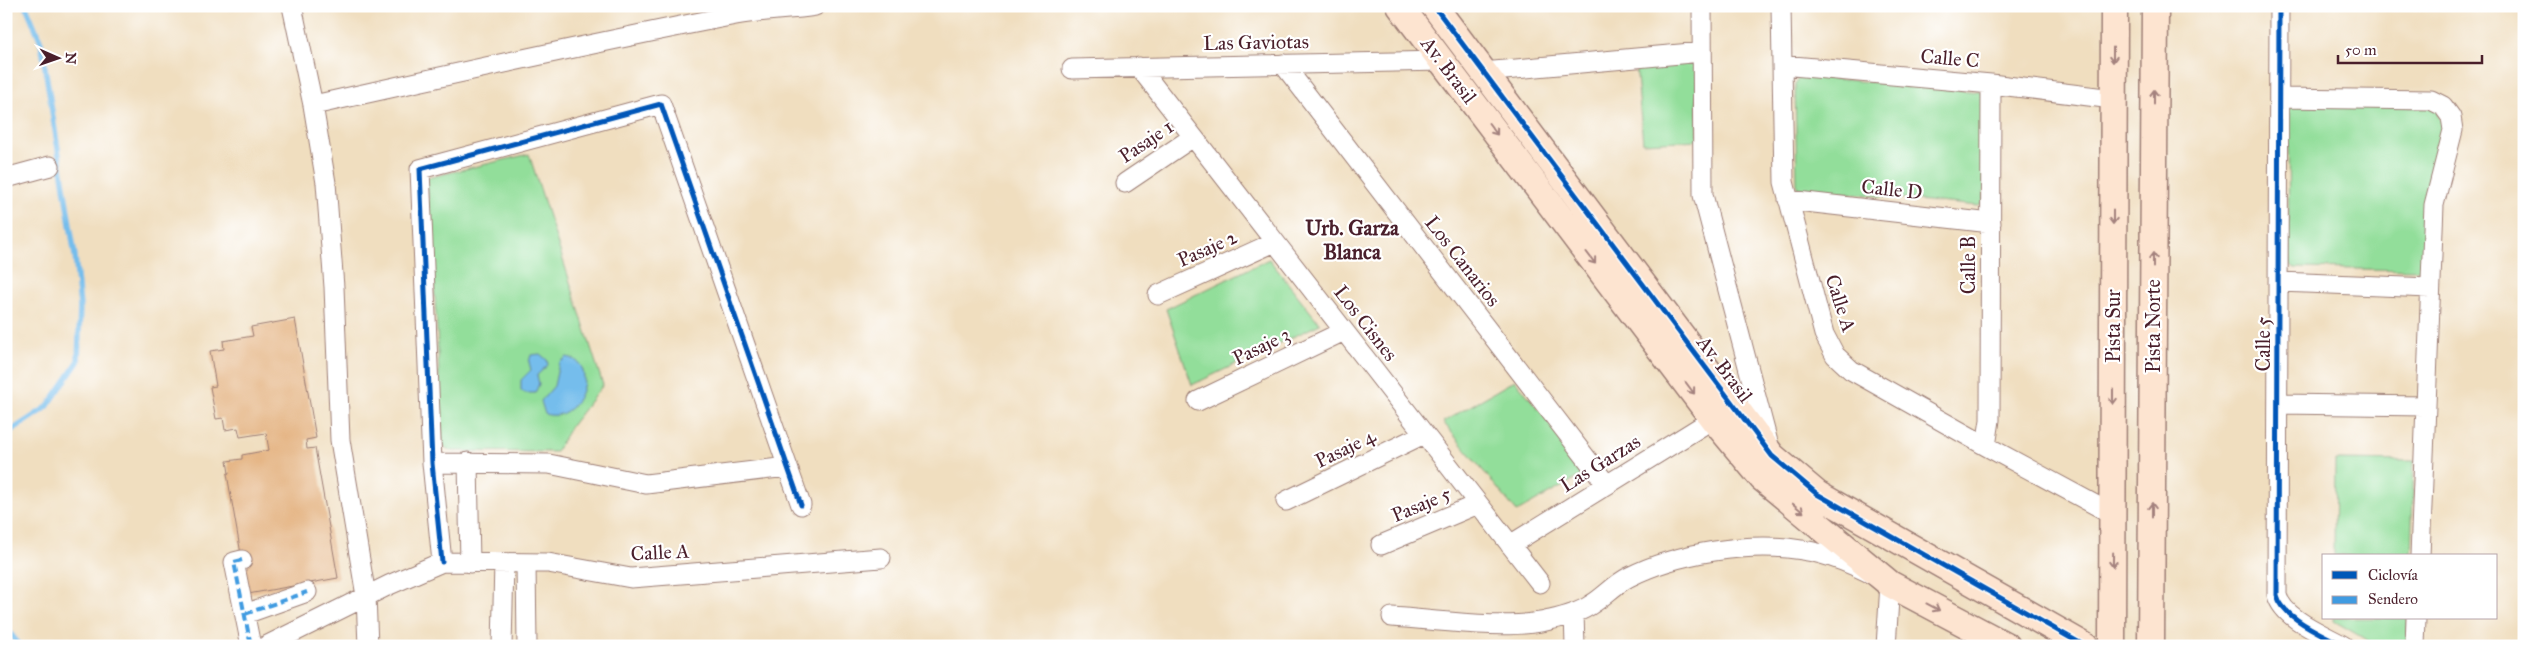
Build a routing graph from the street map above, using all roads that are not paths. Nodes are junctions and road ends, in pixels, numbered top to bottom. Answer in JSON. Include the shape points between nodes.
{"nodes":[{"id":1,"x":292,"y":6,"type":"edge"},
{"id":2,"x":815,"y":6,"type":"edge"},
{"id":3,"x":1400,"y":6,"type":"edge"},
{"id":4,"x":1434,"y":6,"type":"edge"},
{"id":5,"x":1702,"y":6,"type":"edge"},
{"id":6,"x":1781,"y":6,"type":"edge"},
{"id":7,"x":2114,"y":6,"type":"edge"},
{"id":8,"x":2155,"y":6,"type":"edge"},
{"id":9,"x":2279,"y":6,"type":"edge"},
{"id":10,"x":1702,"y":52,"type":"junction"},
{"id":11,"x":1442,"y":61,"type":"junction"},
{"id":12,"x":1283,"y":64,"type":"junction"},
{"id":13,"x":1782,"y":65,"type":"junction"},
{"id":14,"x":1139,"y":67,"type":"junction"},
{"id":15,"x":1072,"y":69,"type":"dead end"},
{"id":16,"x":1483,"y":72,"type":"junction"},
{"id":17,"x":1991,"y":84,"type":"junction"},
{"id":18,"x":2279,"y":98,"type":"junction"},
{"id":19,"x":2113,"y":99,"type":"junction"},
{"id":20,"x":313,"y":105,"type":"junction"},
{"id":21,"x":1193,"y":137,"type":"junction"},
{"id":22,"x":50,"y":166,"type":"dead end"},
{"id":23,"x":6,"y":178,"type":"edge"},
{"id":24,"x":1125,"y":183,"type":"dead end"},
{"id":25,"x":1788,"y":200,"type":"junction"},
{"id":26,"x":1991,"y":223,"type":"junction"},
{"id":27,"x":1275,"y":242,"type":"junction"},
{"id":28,"x":2278,"y":282,"type":"junction"},
{"id":29,"x":2430,"y":288,"type":"junction"},
{"id":30,"x":1158,"y":295,"type":"dead end"},
{"id":31,"x":1344,"y":331,"type":"junction"},
{"id":32,"x":1198,"y":401,"type":"dead end"},
{"id":33,"x":2278,"y":404,"type":"junction"},
{"id":34,"x":2425,"y":406,"type":"junction"},
{"id":35,"x":1713,"y":419,"type":"junction"},
{"id":36,"x":1424,"y":434,"type":"junction"},
{"id":37,"x":1986,"y":446,"type":"junction"},
{"id":38,"x":1772,"y":456,"type":"junction"},
{"id":39,"x":468,"y":462,"type":"junction"},
{"id":40,"x":432,"y":463,"type":"junction"},
{"id":41,"x":788,"y":467,"type":"junction"},
{"id":42,"x":1607,"y":485,"type":"junction"},
{"id":43,"x":1286,"y":501,"type":"dead end"},
{"id":44,"x":1478,"y":504,"type":"junction"},
{"id":45,"x":801,"y":506,"type":"dead end"},
{"id":46,"x":2114,"y":515,"type":"junction"},
{"id":47,"x":1381,"y":545,"type":"dead end"},
{"id":48,"x":1510,"y":545,"type":"junction"},
{"id":49,"x":2420,"y":554,"type":"edge"},
{"id":50,"x":881,"y":558,"type":"dead end"},
{"id":51,"x":242,"y":560,"type":"dead end"},
{"id":52,"x":442,"y":562,"type":"junction"},
{"id":53,"x":470,"y":563,"type":"junction"},
{"id":54,"x":504,"y":563,"type":"junction"},
{"id":55,"x":526,"y":563,"type":"junction"},
{"id":56,"x":1540,"y":583,"type":"dead end"},
{"id":57,"x":1890,"y":584,"type":"junction"},
{"id":58,"x":307,"y":592,"type":"dead end"},
{"id":59,"x":366,"y":596,"type":"junction"},
{"id":60,"x":1574,"y":613,"type":"junction"},
{"id":61,"x":245,"y":614,"type":"junction"},
{"id":62,"x":1392,"y":617,"type":"dead end"},
{"id":63,"x":2416,"y":620,"type":"edge"},
{"id":64,"x":252,"y":646,"type":"edge"},
{"id":65,"x":266,"y":646,"type":"edge"},
{"id":66,"x":368,"y":646,"type":"edge"},
{"id":67,"x":502,"y":646,"type":"edge"},
{"id":68,"x":527,"y":646,"type":"edge"},
{"id":69,"x":1575,"y":646,"type":"edge"},
{"id":70,"x":1886,"y":646,"type":"edge"},
{"id":71,"x":2007,"y":646,"type":"edge"},
{"id":72,"x":2085,"y":646,"type":"edge"},
{"id":73,"x":2112,"y":646,"type":"edge"},
{"id":74,"x":2151,"y":646,"type":"edge"},
{"id":75,"x":2344,"y":646,"type":"edge"},
{"id":76,"x":2415,"y":646,"type":"edge"}],
"edges":[{"from":1,"to":20,"type":"street"},
{"from":2,"to":20,"type":"street","via":[[737,15]]},
{"from":3,"to":11,"type":"street","name":"Av. Brasil"},
{"from":4,"to":16,"type":"street","name":"Av. Brasil"},
{"from":5,"to":10,"type":"street"},
{"from":6,"to":13,"type":"street","name":"Calle A"},
{"from":7,"to":19,"type":"street","name":"Pista Sur","one_way":true},
{"from":74,"to":8,"type":"street","name":"Pista Norte","one_way":true},
{"from":9,"to":18,"type":"street","name":"Calle 5"},
{"from":10,"to":16,"type":"street"},
{"from":10,"to":38,"type":"street","via":[[1703,195]]},
{"from":11,"to":12,"type":"street","name":"Las Gaviotas"},
{"from":11,"to":35,"type":"street","name":"Av. Brasil","one_way":true},
{"from":12,"to":14,"type":"street","name":"Las Gaviotas"},
{"from":12,"to":42,"type":"street","name":"Los Canarios"},
{"from":13,"to":17,"type":"street","name":"Calle C"},
{"from":13,"to":25,"type":"street","name":"Calle A","via":[[1784,182]]},
{"from":14,"to":15,"type":"street","name":"Las Gaviotas"},
{"from":14,"to":21,"type":"street","name":"Los Cisnes"},
{"from":16,"to":38,"type":"street","name":"Av. Brasil"},
{"from":17,"to":19,"type":"street","name":"Calle C"},
{"from":17,"to":26,"type":"street","name":"Calle B"},
{"from":18,"to":28,"type":"street","name":"Calle 5"},
{"from":18,"to":29,"type":"street","via":[[2418,99],[2431,100],[2443,106],[2451,117],[2453,130],[2434,205]]},
{"from":19,"to":46,"type":"street","name":"Pista Sur","one_way":true},
{"from":20,"to":59,"type":"street","via":[[328,199],[340,440]]},
{"from":21,"to":24,"type":"street","name":"Pasaje 1"},
{"from":21,"to":27,"type":"street","name":"Los Cisnes"},
{"from":22,"to":23,"type":"street"},
{"from":25,"to":26,"type":"street","name":"Calle D"},
{"from":25,"to":37,"type":"street","name":"Calle A","via":[[1824,334],[1835,355],[1852,370]]},
{"from":26,"to":37,"type":"street","name":"Calle B","via":[[1990,420]]},
{"from":27,"to":30,"type":"street","name":"Pasaje 2"},
{"from":27,"to":31,"type":"street","name":"Los Cisnes"},
{"from":28,"to":29,"type":"street"},
{"from":28,"to":33,"type":"street","name":"Calle 5"},
{"from":29,"to":34,"type":"street"},
{"from":31,"to":32,"type":"street","name":"Pasaje 3"},
{"from":31,"to":36,"type":"street","name":"Los Cisnes"},
{"from":33,"to":34,"type":"street"},
{"from":33,"to":75,"type":"street","name":"Calle 5","via":[[2277,595],[2288,614]]},
{"from":34,"to":49,"type":"street"},
{"from":35,"to":42,"type":"street","name":"Las Garzas"},
{"from":35,"to":57,"type":"street","name":"Av. Brasil","one_way":true,"via":[[1762,478]]},
{"from":36,"to":43,"type":"street","name":"Pasaje 4"},
{"from":36,"to":44,"type":"street","name":"Los Cisnes"},
{"from":37,"to":46,"type":"street","name":"Calle A"},
{"from":38,"to":72,"type":"street","name":"Av. Brasil","via":[[1817,494]]},
{"from":39,"to":40,"type":"street"},
{"from":39,"to":41,"type":"street","via":[[549,464],[646,484]]},
{"from":39,"to":53,"type":"street"},
{"from":40,"to":41,"type":"street","via":[[420,169],[661,104]]},
{"from":40,"to":52,"type":"street"},
{"from":41,"to":45,"type":"street"},
{"from":42,"to":48,"type":"street","name":"Las Garzas"},
{"from":44,"to":47,"type":"street","name":"Pasaje 5"},
{"from":44,"to":48,"type":"street","name":"Los Cisnes"},
{"from":46,"to":73,"type":"street","name":"Pista Sur","one_way":true},
{"from":48,"to":56,"type":"street","name":"Los Cisnes"},
{"from":50,"to":55,"type":"street","name":"Calle A","via":[[630,578],[548,563]]},
{"from":51,"to":61,"type":"street","via":[[234,562]]},
{"from":52,"to":53,"type":"street","name":"Calle A"},
{"from":52,"to":59,"type":"street"},
{"from":53,"to":54,"type":"street","name":"Calle A"},
{"from":54,"to":55,"type":"street","name":"Calle A"},
{"from":54,"to":67,"type":"street"},
{"from":55,"to":68,"type":"street"},
{"from":57,"to":60,"type":"street","via":[[1847,564],[1802,549],[1731,549],[1673,560],[1644,570],[1614,586],[1591,606]]},
{"from":57,"to":70,"type":"street"},
{"from":57,"to":71,"type":"street","name":"Av. Brasil","one_way":true},
{"from":58,"to":61,"type":"street"},
{"from":59,"to":65,"type":"street"},
{"from":59,"to":66,"type":"street"},
{"from":60,"to":62,"type":"street","via":[[1521,625]]},
{"from":60,"to":69,"type":"street"},
{"from":61,"to":64,"type":"street"},
{"from":63,"to":76,"type":"street"}]}
